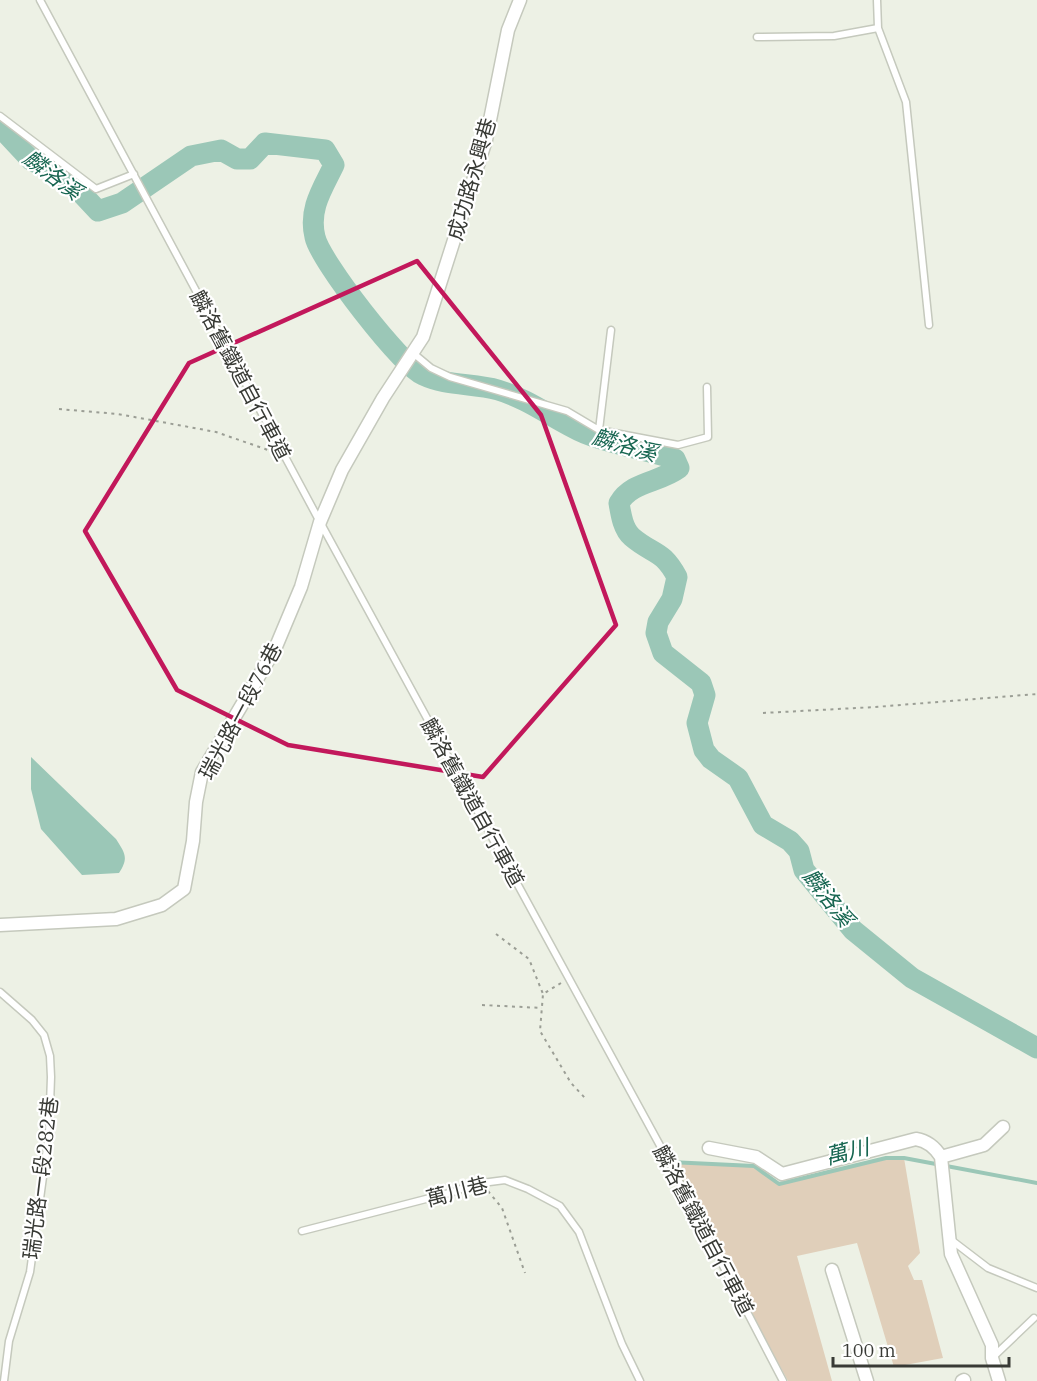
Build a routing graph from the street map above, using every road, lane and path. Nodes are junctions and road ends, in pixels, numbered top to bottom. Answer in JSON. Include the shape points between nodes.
{"nodes":[{"id":1,"x":40,"y":0,"type":"edge"},
{"id":2,"x":520,"y":0,"type":"edge"},
{"id":3,"x":877,"y":0,"type":"edge"},
{"id":4,"x":878,"y":27,"type":"junction"},
{"id":5,"x":757,"y":36,"type":"dead end"},
{"id":6,"x":0,"y":116,"type":"edge"},
{"id":7,"x":134,"y":175,"type":"junction"},
{"id":8,"x":929,"y":325,"type":"dead end"},
{"id":9,"x":611,"y":330,"type":"dead end"},
{"id":10,"x":412,"y":353,"type":"junction"},
{"id":11,"x":707,"y":387,"type":"dead end"},
{"id":12,"x":383,"y":398,"type":"joint"},
{"id":13,"x":59,"y":409,"type":"dead end"},
{"id":14,"x":599,"y":430,"type":"junction"},
{"id":15,"x":285,"y":456,"type":"junction"},
{"id":16,"x":320,"y":522,"type":"junction"},
{"id":17,"x":1037,"y":694,"type":"edge"},
{"id":18,"x":763,"y":713,"type":"dead end"},
{"id":19,"x":0,"y":925,"type":"edge"},
{"id":20,"x":496,"y":934,"type":"dead end"},
{"id":21,"x":569,"y":978,"type":"junction"},
{"id":22,"x":0,"y":992,"type":"edge"},
{"id":23,"x":543,"y":994,"type":"junction"},
{"id":24,"x":482,"y":1005,"type":"dead end"},
{"id":25,"x":542,"y":1008,"type":"junction"},
{"id":26,"x":585,"y":1098,"type":"dead end"},
{"id":27,"x":1004,"y":1127,"type":"dead end"},
{"id":28,"x":709,"y":1148,"type":"dead end"},
{"id":29,"x":941,"y":1157,"type":"junction"},
{"id":30,"x":482,"y":1183,"type":"junction"},
{"id":31,"x":302,"y":1231,"type":"dead end"},
{"id":32,"x":950,"y":1239,"type":"junction"},
{"id":33,"x":832,"y":1270,"type":"dead end"},
{"id":34,"x":525,"y":1272,"type":"dead end"},
{"id":35,"x":1037,"y":1288,"type":"edge"},
{"id":36,"x":1034,"y":1318,"type":"dead end"},
{"id":37,"x":992,"y":1358,"type":"junction"},
{"id":38,"x":4,"y":1381,"type":"edge"},
{"id":39,"x":640,"y":1381,"type":"edge"},
{"id":40,"x":783,"y":1381,"type":"edge"},
{"id":41,"x":867,"y":1381,"type":"edge"},
{"id":42,"x":999,"y":1381,"type":"edge"}],
"edges":[{"from":1,"to":7,"type":"lane"},
{"from":2,"to":10,"type":"street","name":"成功路永興巷","via":[[508,30],[486,140],[423,337]]},
{"from":3,"to":4,"type":"lane"},
{"from":4,"to":5,"type":"lane","via":[[834,36]]},
{"from":4,"to":8,"type":"lane","via":[[906,102]]},
{"from":6,"to":7,"type":"lane","via":[[96,189]]},
{"from":7,"to":15,"type":"lane","name":"麟洛舊鐵道自行車道"},
{"from":9,"to":14,"type":"lane"},
{"from":10,"to":12,"type":"street","name":"成功路永興巷"},
{"from":10,"to":14,"type":"lane","via":[[450,377],[567,411]]},
{"from":11,"to":14,"type":"lane","via":[[708,437],[678,445]]},
{"from":12,"to":16,"type":"street","name":"瑞光路一段76巷","via":[[342,470]]},
{"from":13,"to":15,"type":"path","via":[[118,414],[216,432]]},
{"from":15,"to":16,"type":"lane","name":"麟洛舊鐵道自行車道"},
{"from":16,"to":19,"type":"street","name":"瑞光路一段76巷","via":[[301,587],[275,649],[202,772],[184,889],[162,906],[116,919]]},
{"from":16,"to":21,"type":"lane","name":"麟洛舊鐵道自行車道"},
{"from":17,"to":18,"type":"path"},
{"from":20,"to":23,"type":"path","via":[[529,959]]},
{"from":21,"to":23,"type":"path"},
{"from":21,"to":40,"type":"lane","name":"麟洛舊鐵道自行車道"},
{"from":22,"to":38,"type":"lane","name":"瑞光路一段282巷","via":[[44,1035],[51,1077],[49,1133],[30,1272],[9,1341]]},
{"from":23,"to":25,"type":"path"},
{"from":24,"to":25,"type":"path"},
{"from":25,"to":26,"type":"path","via":[[540,1031]]},
{"from":27,"to":29,"type":"street","via":[[984,1145]]},
{"from":28,"to":29,"type":"street","via":[[756,1157],[782,1174],[916,1139],[925,1141]]},
{"from":29,"to":32,"type":"street"},
{"from":30,"to":31,"type":"lane","name":"萬川巷"},
{"from":30,"to":34,"type":"path","via":[[502,1208]]},
{"from":30,"to":39,"type":"lane","name":"萬川巷","via":[[505,1180],[560,1206],[579,1232]]},
{"from":32,"to":35,"type":"lane","via":[[988,1268]]},
{"from":32,"to":37,"type":"street","via":[[951,1254],[992,1345]]},
{"from":33,"to":41,"type":"street"},
{"from":36,"to":37,"type":"lane"},
{"from":37,"to":42,"type":"street"}]}
